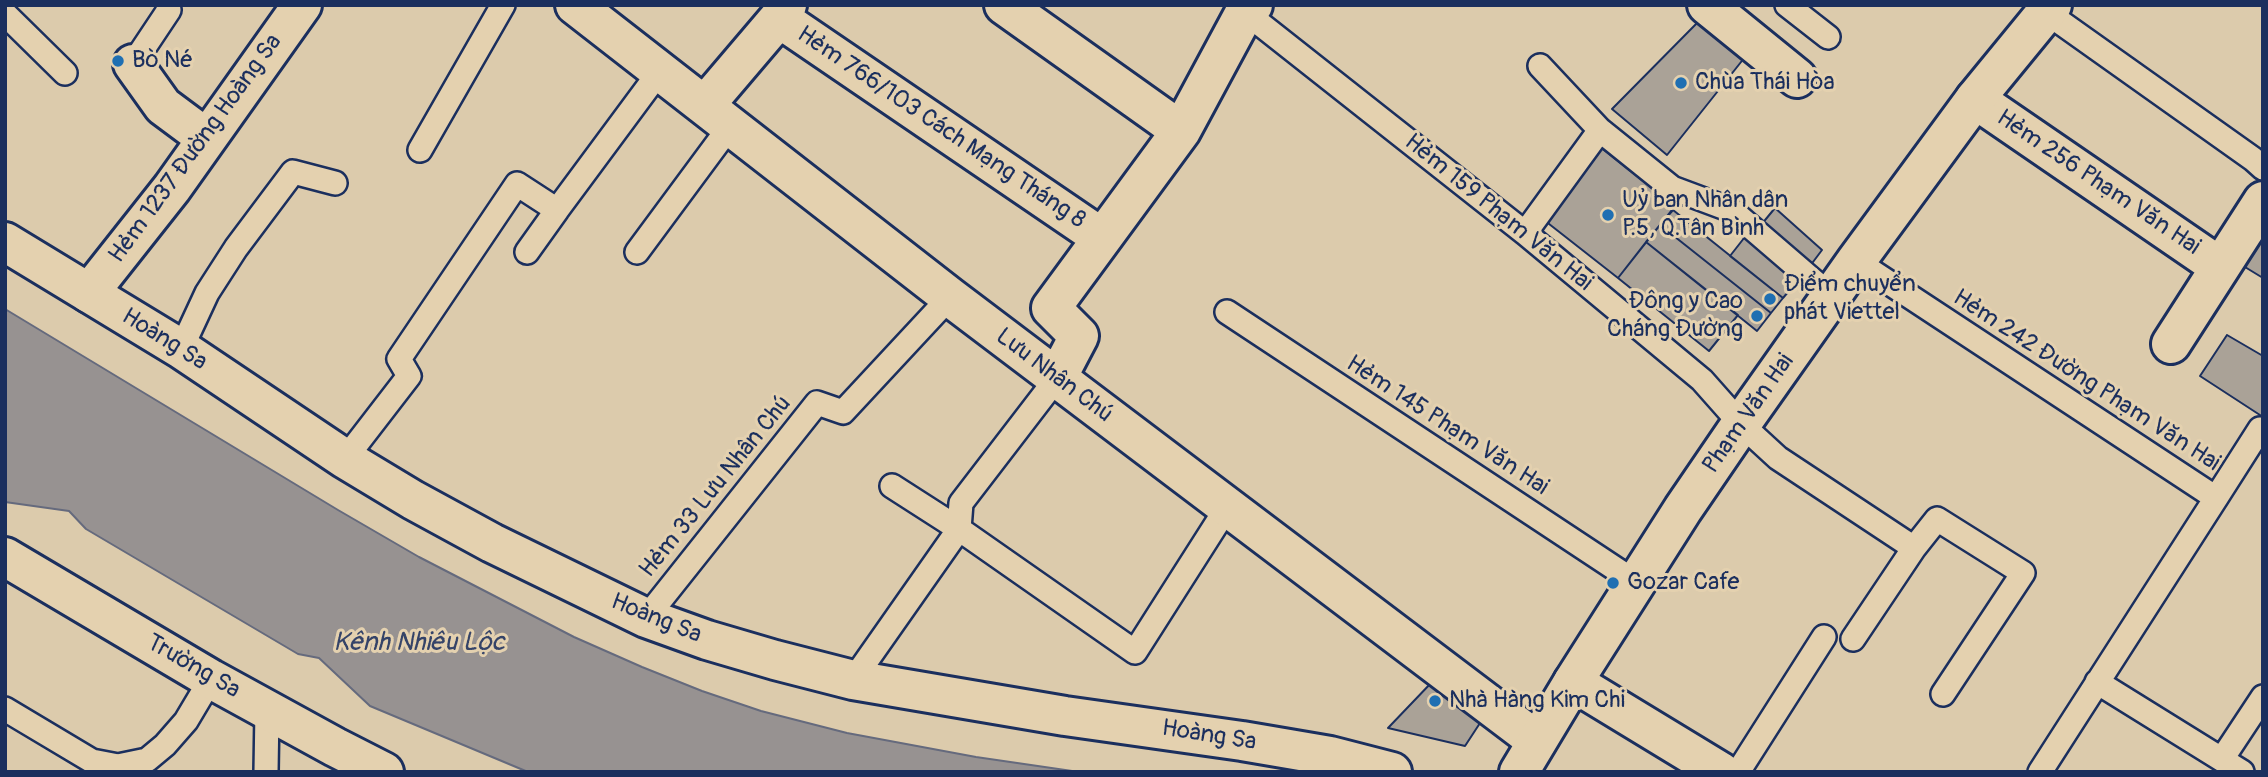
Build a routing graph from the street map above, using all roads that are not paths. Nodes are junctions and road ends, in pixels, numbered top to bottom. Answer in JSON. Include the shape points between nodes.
{"nodes":[{"id":1,"x":168,"y":5,"type":"edge"},
{"id":2,"x":302,"y":5,"type":"edge"},
{"id":3,"x":503,"y":5,"type":"edge"},
{"id":4,"x":575,"y":5,"type":"edge"},
{"id":5,"x":1004,"y":5,"type":"edge"},
{"id":6,"x":1707,"y":5,"type":"edge"},
{"id":7,"x":1787,"y":5,"type":"edge"},
{"id":8,"x":2049,"y":8,"type":"edge"},
{"id":9,"x":1249,"y":9,"type":"edge"},
{"id":10,"x":783,"y":12,"type":"edge"},
{"id":11,"x":5,"y":14,"type":"edge"},
{"id":12,"x":1828,"y":37,"type":"dead end"},
{"id":13,"x":133,"y":64,"type":"joint"},
{"id":14,"x":1540,"y":66,"type":"dead end"},
{"id":15,"x":660,"y":71,"type":"junction"},
{"id":16,"x":65,"y":73,"type":"dead end"},
{"id":17,"x":1797,"y":78,"type":"dead end"},
{"id":18,"x":1975,"y":99,"type":"junction"},
{"id":19,"x":718,"y":115,"type":"junction"},
{"id":20,"x":1600,"y":130,"type":"junction"},
{"id":21,"x":1181,"y":131,"type":"junction"},
{"id":22,"x":206,"y":138,"type":"junction"},
{"id":23,"x":420,"y":150,"type":"dead end"},
{"id":24,"x":2263,"y":168,"type":"edge"},
{"id":25,"x":335,"y":183,"type":"dead end"},
{"id":26,"x":2263,"y":201,"type":"edge"},
{"id":27,"x":557,"y":210,"type":"junction"},
{"id":28,"x":1525,"y":233,"type":"junction"},
{"id":29,"x":1102,"y":238,"type":"junction"},
{"id":30,"x":5,"y":242,"type":"edge"},
{"id":31,"x":527,"y":252,"type":"dead end"},
{"id":32,"x":637,"y":252,"type":"dead end"},
{"id":33,"x":1856,"y":261,"type":"junction"},
{"id":34,"x":2220,"y":267,"type":"junction"},
{"id":35,"x":89,"y":293,"type":"junction"},
{"id":36,"x":1831,"y":296,"type":"junction"},
{"id":37,"x":950,"y":297,"type":"junction"},
{"id":38,"x":1227,"y":312,"type":"dead end"},
{"id":39,"x":2171,"y":344,"type":"dead end"},
{"id":40,"x":181,"y":349,"type":"junction"},
{"id":41,"x":1057,"y":378,"type":"junction"},
{"id":42,"x":1741,"y":425,"type":"junction"},
{"id":43,"x":2263,"y":431,"type":"edge"},
{"id":44,"x":345,"y":459,"type":"junction"},
{"id":45,"x":892,"y":486,"type":"dead end"},
{"id":46,"x":2216,"y":498,"type":"junction"},
{"id":47,"x":1228,"y":506,"type":"junction"},
{"id":48,"x":959,"y":530,"type":"junction"},
{"id":49,"x":1914,"y":548,"type":"junction"},
{"id":50,"x":5,"y":557,"type":"edge"},
{"id":51,"x":1637,"y":583,"type":"junction"},
{"id":52,"x":646,"y":618,"type":"junction"},
{"id":53,"x":1824,"y":637,"type":"dead end"},
{"id":54,"x":1853,"y":639,"type":"dead end"},
{"id":55,"x":212,"y":679,"type":"junction"},
{"id":56,"x":853,"y":680,"type":"junction"},
{"id":57,"x":1573,"y":682,"type":"junction"},
{"id":58,"x":2098,"y":682,"type":"junction"},
{"id":59,"x":1943,"y":694,"type":"dead end"},
{"id":60,"x":2263,"y":697,"type":"edge"},
{"id":61,"x":5,"y":709,"type":"edge"},
{"id":62,"x":267,"y":710,"type":"junction"},
{"id":63,"x":1528,"y":756,"type":"edge"},
{"id":64,"x":2222,"y":759,"type":"junction"},
{"id":65,"x":1325,"y":764,"type":"edge"},
{"id":66,"x":89,"y":766,"type":"edge"},
{"id":67,"x":117,"y":769,"type":"edge"},
{"id":68,"x":266,"y":772,"type":"edge"},
{"id":69,"x":384,"y":772,"type":"edge"},
{"id":70,"x":1392,"y":772,"type":"edge"},
{"id":71,"x":1721,"y":772,"type":"edge"},
{"id":72,"x":1738,"y":772,"type":"edge"},
{"id":73,"x":2040,"y":772,"type":"edge"},
{"id":74,"x":2242,"y":772,"type":"edge"}],
"edges":[{"from":1,"to":13,"type":"lane"},
{"from":2,"to":22,"type":"street","name":"Hẻm 1237 Đường Hoàng Sa"},
{"from":3,"to":23,"type":"lane"},
{"from":4,"to":15,"type":"street","name":"Lưu Nhân Chú"},
{"from":5,"to":21,"type":"street"},
{"from":6,"to":17,"type":"street"},
{"from":7,"to":12,"type":"lane"},
{"from":8,"to":18,"type":"street","name":"Phạm Văn Hai"},
{"from":8,"to":24,"type":"lane"},
{"from":9,"to":21,"type":"street","name":"Hẻm 159 Phạm Văn Hai"},
{"from":9,"to":28,"type":"lane","name":"Hẻm 159 Phạm Văn Hai"},
{"from":10,"to":19,"type":"street"},
{"from":10,"to":29,"type":"street","name":"Hẻm 766/103 Cách Mạng Tháng 8"},
{"from":11,"to":16,"type":"lane"},
{"from":13,"to":22,"type":"street","via":[[163,106]]},
{"from":14,"to":20,"type":"lane"},
{"from":15,"to":19,"type":"street","name":"Lưu Nhân Chú"},
{"from":15,"to":27,"type":"lane"},
{"from":18,"to":33,"type":"street","name":"Phạm Văn Hai"},
{"from":18,"to":34,"type":"street","name":"Hẻm 256 Phạm Văn Hai"},
{"from":19,"to":32,"type":"lane"},
{"from":19,"to":37,"type":"street","name":"Lưu Nhân Chú"},
{"from":20,"to":28,"type":"lane"},
{"from":20,"to":36,"type":"lane","via":[[1677,191],[1731,210]]},
{"from":21,"to":29,"type":"street","name":"Hẻm 159 Phạm Văn Hai"},
{"from":22,"to":35,"type":"street","name":"Hẻm 1237 Đường Hoàng Sa"},
{"from":25,"to":40,"type":"lane","via":[[293,172],[207,293]]},
{"from":26,"to":34,"type":"street"},
{"from":27,"to":31,"type":"lane"},
{"from":27,"to":44,"type":"lane","via":[[517,184],[399,359],[409,376]]},
{"from":28,"to":42,"type":"lane","name":"Hẻm 159 Phạm Văn Hai","via":[[1702,380]]},
{"from":29,"to":41,"type":"street","name":"Hẻm 159 Phạm Văn Hai","via":[[1051,308],[1079,336]]},
{"from":30,"to":35,"type":"street","name":"Hoàng Sa"},
{"from":33,"to":36,"type":"street","name":"Phạm Văn Hai"},
{"from":33,"to":46,"type":"lane","name":"Hẻm 242 Đường Phạm Văn Hai"},
{"from":34,"to":39,"type":"street"},
{"from":35,"to":40,"type":"street","name":"Hoàng Sa"},
{"from":36,"to":42,"type":"street","name":"Phạm Văn Hai"},
{"from":37,"to":41,"type":"street","name":"Lưu Nhân Chú"},
{"from":37,"to":52,"type":"lane","name":"Hẻm 33 Lưu Nhân Chú","via":[[844,412],[817,403]]},
{"from":38,"to":51,"type":"lane","name":"Hẻm 145 Phạm Văn Hai"},
{"from":40,"to":44,"type":"street","name":"Hoàng Sa"},
{"from":41,"to":47,"type":"street","name":"Lưu Nhân Chú"},
{"from":41,"to":48,"type":"lane","via":[[961,503]]},
{"from":42,"to":49,"type":"lane","name":"Hẻm 159 Phạm Văn Hai","via":[[1778,458]]},
{"from":42,"to":51,"type":"street","name":"Phạm Văn Hai"},
{"from":43,"to":46,"type":"lane","name":"Hẻm 242 Đường Phạm Văn Hai","via":[[2260,429]]},
{"from":44,"to":52,"type":"street","name":"Hoàng Sa","via":[[492,543]]},
{"from":45,"to":48,"type":"lane"},
{"from":46,"to":58,"type":"lane"},
{"from":47,"to":48,"type":"lane","via":[[1135,652]]},
{"from":47,"to":63,"type":"street","name":"Lưu Nhân Chú"},
{"from":48,"to":56,"type":"lane"},
{"from":49,"to":54,"type":"lane"},
{"from":49,"to":59,"type":"lane","via":[[1937,519],[2023,573]]},
{"from":50,"to":55,"type":"street","name":"Trường Sa"},
{"from":51,"to":57,"type":"street","name":"Phạm Văn Hai"},
{"from":52,"to":56,"type":"street","name":"Hoàng Sa","via":[[707,640]]},
{"from":53,"to":72,"type":"lane"},
{"from":55,"to":62,"type":"street","name":"Trường Sa"},
{"from":55,"to":67,"type":"lane","via":[[165,745],[147,760]]},
{"from":56,"to":65,"type":"street","name":"Hoàng Sa","via":[[1242,741]]},
{"from":57,"to":63,"type":"street","name":"Phạm Văn Hai"},
{"from":57,"to":71,"type":"street"},
{"from":58,"to":64,"type":"lane"},
{"from":58,"to":73,"type":"lane"},
{"from":60,"to":64,"type":"lane"},
{"from":61,"to":66,"type":"lane"},
{"from":62,"to":68,"type":"lane"},
{"from":62,"to":69,"type":"street","name":"Trường Sa"},
{"from":64,"to":74,"type":"lane"},
{"from":65,"to":70,"type":"street","name":"Hoàng Sa"},
{"from":66,"to":67,"type":"lane"}]}
